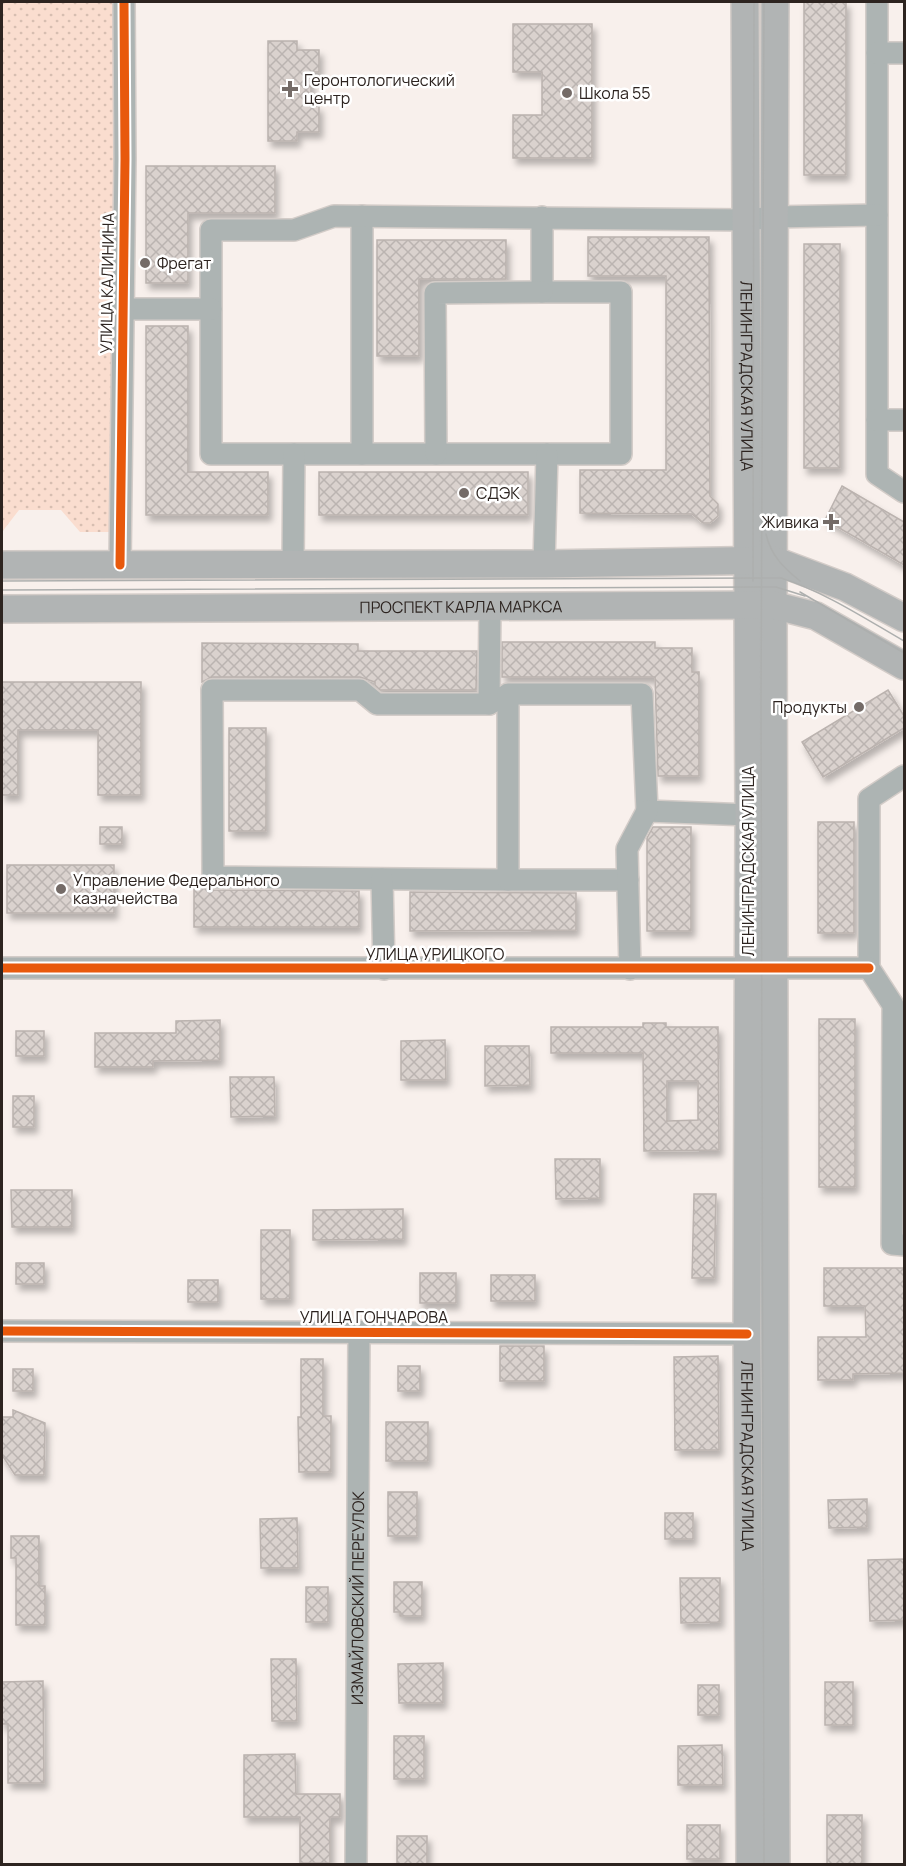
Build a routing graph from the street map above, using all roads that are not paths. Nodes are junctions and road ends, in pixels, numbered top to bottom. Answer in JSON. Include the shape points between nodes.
{"nodes":[{"id":1,"x":124,"y":2,"type":"edge"},
{"id":2,"x":745,"y":2,"type":"edge"},
{"id":3,"x":775,"y":2,"type":"edge"},
{"id":4,"x":877,"y":2,"type":"edge"},
{"id":5,"x":877,"y":53,"type":"junction"},
{"id":6,"x":904,"y":53,"type":"edge"},
{"id":7,"x":877,"y":215,"type":"junction"},
{"id":8,"x":362,"y":216,"type":"junction"},
{"id":9,"x":542,"y":217,"type":"junction"},
{"id":10,"x":774,"y":217,"type":"junction"},
{"id":11,"x":746,"y":219,"type":"junction"},
{"id":12,"x":542,"y":292,"type":"junction"},
{"id":13,"x":122,"y":309,"type":"junction"},
{"id":14,"x":211,"y":309,"type":"junction"},
{"id":15,"x":877,"y":420,"type":"junction"},
{"id":16,"x":904,"y":420,"type":"edge"},
{"id":17,"x":294,"y":454,"type":"junction"},
{"id":18,"x":362,"y":454,"type":"junction"},
{"id":19,"x":436,"y":454,"type":"junction"},
{"id":20,"x":547,"y":454,"type":"junction"},
{"id":21,"x":904,"y":492,"type":"edge"},
{"id":22,"x":760,"y":560,"type":"junction"},
{"id":23,"x":293,"y":564,"type":"junction"},
{"id":24,"x":544,"y":564,"type":"junction"},
{"id":25,"x":2,"y":565,"type":"edge"},
{"id":26,"x":120,"y":565,"type":"junction"},
{"id":27,"x":747,"y":604,"type":"junction"},
{"id":28,"x":773,"y":604,"type":"junction"},
{"id":29,"x":489,"y":607,"type":"junction"},
{"id":30,"x":2,"y":609,"type":"edge"},
{"id":31,"x":904,"y":618,"type":"edge"},
{"id":32,"x":904,"y":666,"type":"edge"},
{"id":33,"x":508,"y":694,"type":"junction"},
{"id":34,"x":489,"y":704,"type":"junction"},
{"id":35,"x":904,"y":777,"type":"edge"},
{"id":36,"x":647,"y":811,"type":"junction"},
{"id":37,"x":749,"y":815,"type":"junction"},
{"id":38,"x":382,"y":879,"type":"junction"},
{"id":39,"x":508,"y":880,"type":"junction"},
{"id":40,"x":628,"y":880,"type":"junction"},
{"id":41,"x":2,"y":968,"type":"edge"},
{"id":42,"x":384,"y":969,"type":"junction"},
{"id":43,"x":630,"y":969,"type":"junction"},
{"id":44,"x":748,"y":969,"type":"junction"},
{"id":45,"x":868,"y":969,"type":"junction"},
{"id":46,"x":774,"y":970,"type":"junction"},
{"id":47,"x":899,"y":1005,"type":"edge"},
{"id":48,"x":899,"y":1075,"type":"edge"},
{"id":49,"x":904,"y":1245,"type":"edge"},
{"id":50,"x":2,"y":1331,"type":"edge"},
{"id":51,"x":359,"y":1331,"type":"junction"},
{"id":52,"x":747,"y":1334,"type":"junction"},
{"id":53,"x":356,"y":1864,"type":"edge"},
{"id":54,"x":750,"y":1864,"type":"edge"},
{"id":55,"x":776,"y":1864,"type":"edge"}],
"edges":[{"from":1,"to":13,"type":"street","name":"УЛИЦА КАЛИНИНА"},
{"from":2,"to":11,"type":"main road","name":"ЛЕНИНГРАДСКАЯ УЛИЦА"},
{"from":3,"to":10,"type":"main road","name":"ЛЕНИНГРАДСКАЯ УЛИЦА"},
{"from":4,"to":5,"type":"street"},
{"from":5,"to":6,"type":"street"},
{"from":5,"to":7,"type":"street"},
{"from":7,"to":10,"type":"street"},
{"from":7,"to":15,"type":"street"},
{"from":8,"to":9,"type":"street"},
{"from":8,"to":14,"type":"street","via":[[334,216],[294,230],[211,230]]},
{"from":8,"to":18,"type":"street"},
{"from":9,"to":11,"type":"street"},
{"from":9,"to":12,"type":"street"},
{"from":10,"to":11,"type":"street"},
{"from":10,"to":22,"type":"main road","name":"ЛЕНИНГРАДСКАЯ УЛИЦА"},
{"from":11,"to":22,"type":"main road","name":"ЛЕНИНГРАДСКАЯ УЛИЦА"},
{"from":12,"to":19,"type":"street","via":[[435,293]]},
{"from":12,"to":20,"type":"street","via":[[621,292],[621,454]]},
{"from":13,"to":14,"type":"street"},
{"from":13,"to":26,"type":"street","name":"УЛИЦА КАЛИНИНА"},
{"from":14,"to":17,"type":"street","via":[[211,454]]},
{"from":15,"to":16,"type":"street"},
{"from":15,"to":21,"type":"street","via":[[877,474]]},
{"from":17,"to":18,"type":"street"},
{"from":17,"to":23,"type":"street"},
{"from":18,"to":19,"type":"street"},
{"from":19,"to":20,"type":"street"},
{"from":20,"to":24,"type":"street"},
{"from":22,"to":24,"type":"main road"},
{"from":22,"to":27,"type":"main road","name":"ЛЕНИНГРАДСКАЯ УЛИЦА"},
{"from":22,"to":28,"type":"main road","name":"ЛЕНИНГРАДСКАЯ УЛИЦА"},
{"from":22,"to":31,"type":"main road","via":[[845,587]]},
{"from":23,"to":24,"type":"main road"},
{"from":23,"to":26,"type":"main road"},
{"from":25,"to":26,"type":"main road"},
{"from":27,"to":28,"type":"main road","name":"ПРОСПЕКТ КАРЛА МАРКСА"},
{"from":27,"to":29,"type":"main road","name":"ПРОСПЕКТ КАРЛА МАРКСА"},
{"from":27,"to":37,"type":"main road","name":"ЛЕНИНГРАДСКАЯ УЛИЦА"},
{"from":28,"to":32,"type":"main road","name":"ПРОСПЕКТ КАРЛА МАРКСА","via":[[816,616]]},
{"from":28,"to":46,"type":"main road","name":"ЛЕНИНГРАДСКАЯ УЛИЦА"},
{"from":29,"to":30,"type":"main road","name":"ПРОСПЕКТ КАРЛА МАРКСА"},
{"from":29,"to":34,"type":"street"},
{"from":33,"to":34,"type":"street"},
{"from":33,"to":36,"type":"street","via":[[642,694]]},
{"from":33,"to":39,"type":"street"},
{"from":34,"to":38,"type":"street","via":[[377,704],[360,690],[212,690],[213,877]]},
{"from":35,"to":45,"type":"street","via":[[868,800]]},
{"from":36,"to":37,"type":"street"},
{"from":36,"to":40,"type":"street","via":[[627,849]]},
{"from":37,"to":44,"type":"main road","name":"ЛЕНИНГРАДСКАЯ УЛИЦА"},
{"from":38,"to":39,"type":"street"},
{"from":38,"to":42,"type":"street"},
{"from":39,"to":40,"type":"street"},
{"from":40,"to":43,"type":"street"},
{"from":41,"to":42,"type":"street","name":"УЛИЦА УРИЦКОГО"},
{"from":42,"to":43,"type":"street","name":"УЛИЦА УРИЦКОГО"},
{"from":43,"to":44,"type":"street","name":"УЛИЦА УРИЦКОГО"},
{"from":44,"to":46,"type":"street","name":"УЛИЦА УРИЦКОГО"},
{"from":44,"to":52,"type":"main road","name":"ЛЕНИНГРАДСКАЯ УЛИЦА"},
{"from":45,"to":46,"type":"street","name":"УЛИЦА УРИЦКОГО"},
{"from":45,"to":47,"type":"street"},
{"from":46,"to":55,"type":"main road","name":"ЛЕНИНГРАДСКАЯ УЛИЦА"},
{"from":47,"to":48,"type":"street"},
{"from":48,"to":49,"type":"street","via":[[892,1244]]},
{"from":50,"to":51,"type":"street","name":"УЛИЦА ГОНЧАРОВА"},
{"from":51,"to":52,"type":"street","name":"УЛИЦА ГОНЧАРОВА"},
{"from":51,"to":53,"type":"street","name":"ИЗМАЙЛОВСКИЙ ПЕРЕУЛОК"},
{"from":52,"to":54,"type":"main road","name":"ЛЕНИНГРАДСКАЯ УЛИЦА"}]}
